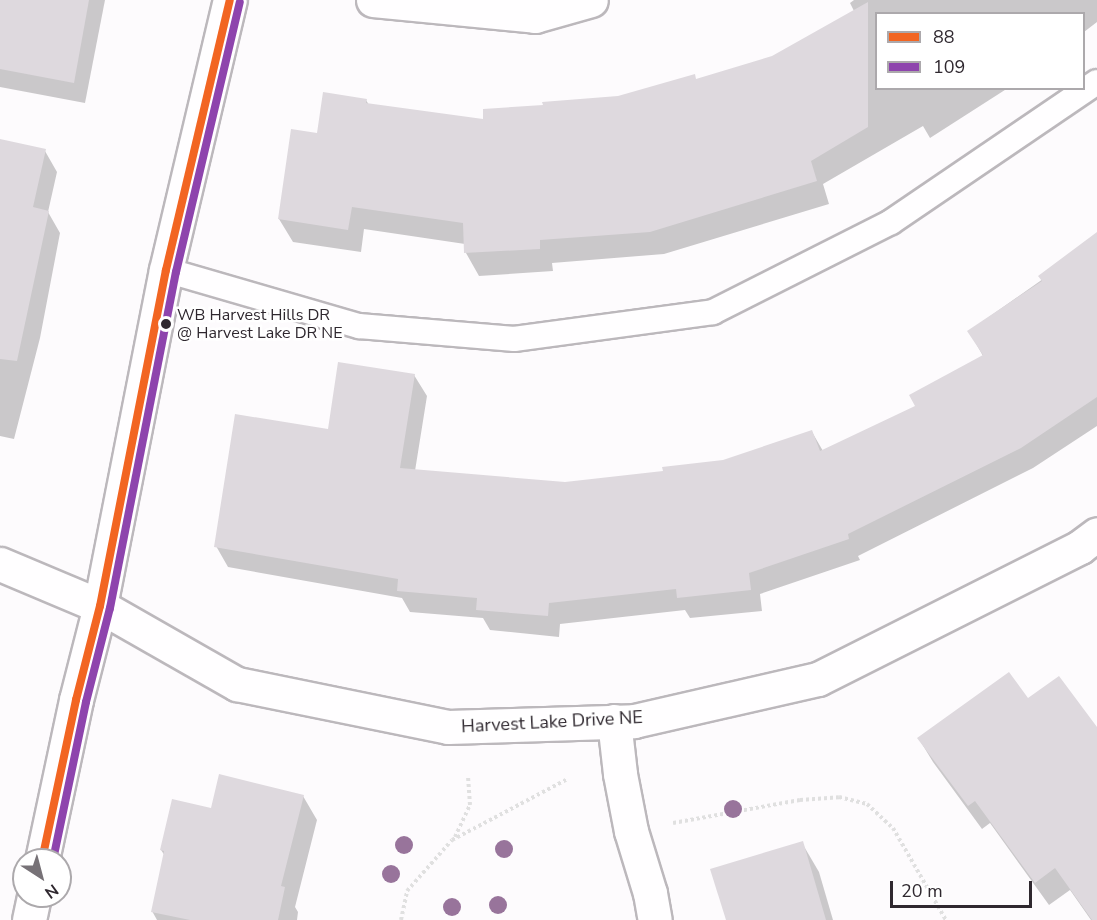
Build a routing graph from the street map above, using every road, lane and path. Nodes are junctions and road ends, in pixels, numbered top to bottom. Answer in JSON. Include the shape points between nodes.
{"nodes":[{"id":1,"x":230,"y":0,"type":"edge"},
{"id":2,"x":373,"y":0,"type":"edge"},
{"id":3,"x":591,"y":0,"type":"edge"},
{"id":4,"x":1097,"y":82,"type":"edge"},
{"id":5,"x":166,"y":270,"type":"junction"},
{"id":6,"x":1091,"y":550,"type":"edge"},
{"id":7,"x":0,"y":564,"type":"edge"},
{"id":8,"x":100,"y":606,"type":"junction"},
{"id":9,"x":614,"y":721,"type":"junction"},
{"id":10,"x":468,"y":776,"type":"dead end"},
{"id":11,"x":566,"y":780,"type":"dead end"},
{"id":12,"x":669,"y":824,"type":"dead end"},
{"id":13,"x":454,"y":838,"type":"junction"},
{"id":14,"x":45,"y":848,"type":"edge"},
{"id":15,"x":401,"y":920,"type":"edge"},
{"id":16,"x":655,"y":920,"type":"edge"},
{"id":17,"x":946,"y":920,"type":"edge"}],
"edges":[{"from":1,"to":5,"type":"street"},
{"from":2,"to":3,"type":"street","via":[[535,16]]},
{"from":4,"to":5,"type":"lane","via":[[891,222],[713,312],[514,339],[359,326]]},
{"from":5,"to":8,"type":"street"},
{"from":6,"to":9,"type":"street","name":"Harvest Lake Drive NE","via":[[818,680],[634,721]]},
{"from":7,"to":8,"type":"street","name":"Harvest Lake Drive NE"},
{"from":8,"to":9,"type":"street","name":"Harvest Lake Drive NE","via":[[237,684],[448,727]]},
{"from":8,"to":14,"type":"street"},
{"from":9,"to":16,"type":"street","via":[[629,819]]},
{"from":10,"to":13,"type":"path","via":[[470,805]]},
{"from":11,"to":13,"type":"path"},
{"from":12,"to":17,"type":"path","via":[[800,800],[839,797],[867,804],[893,828]]},
{"from":13,"to":15,"type":"path","via":[[407,891]]}]}
